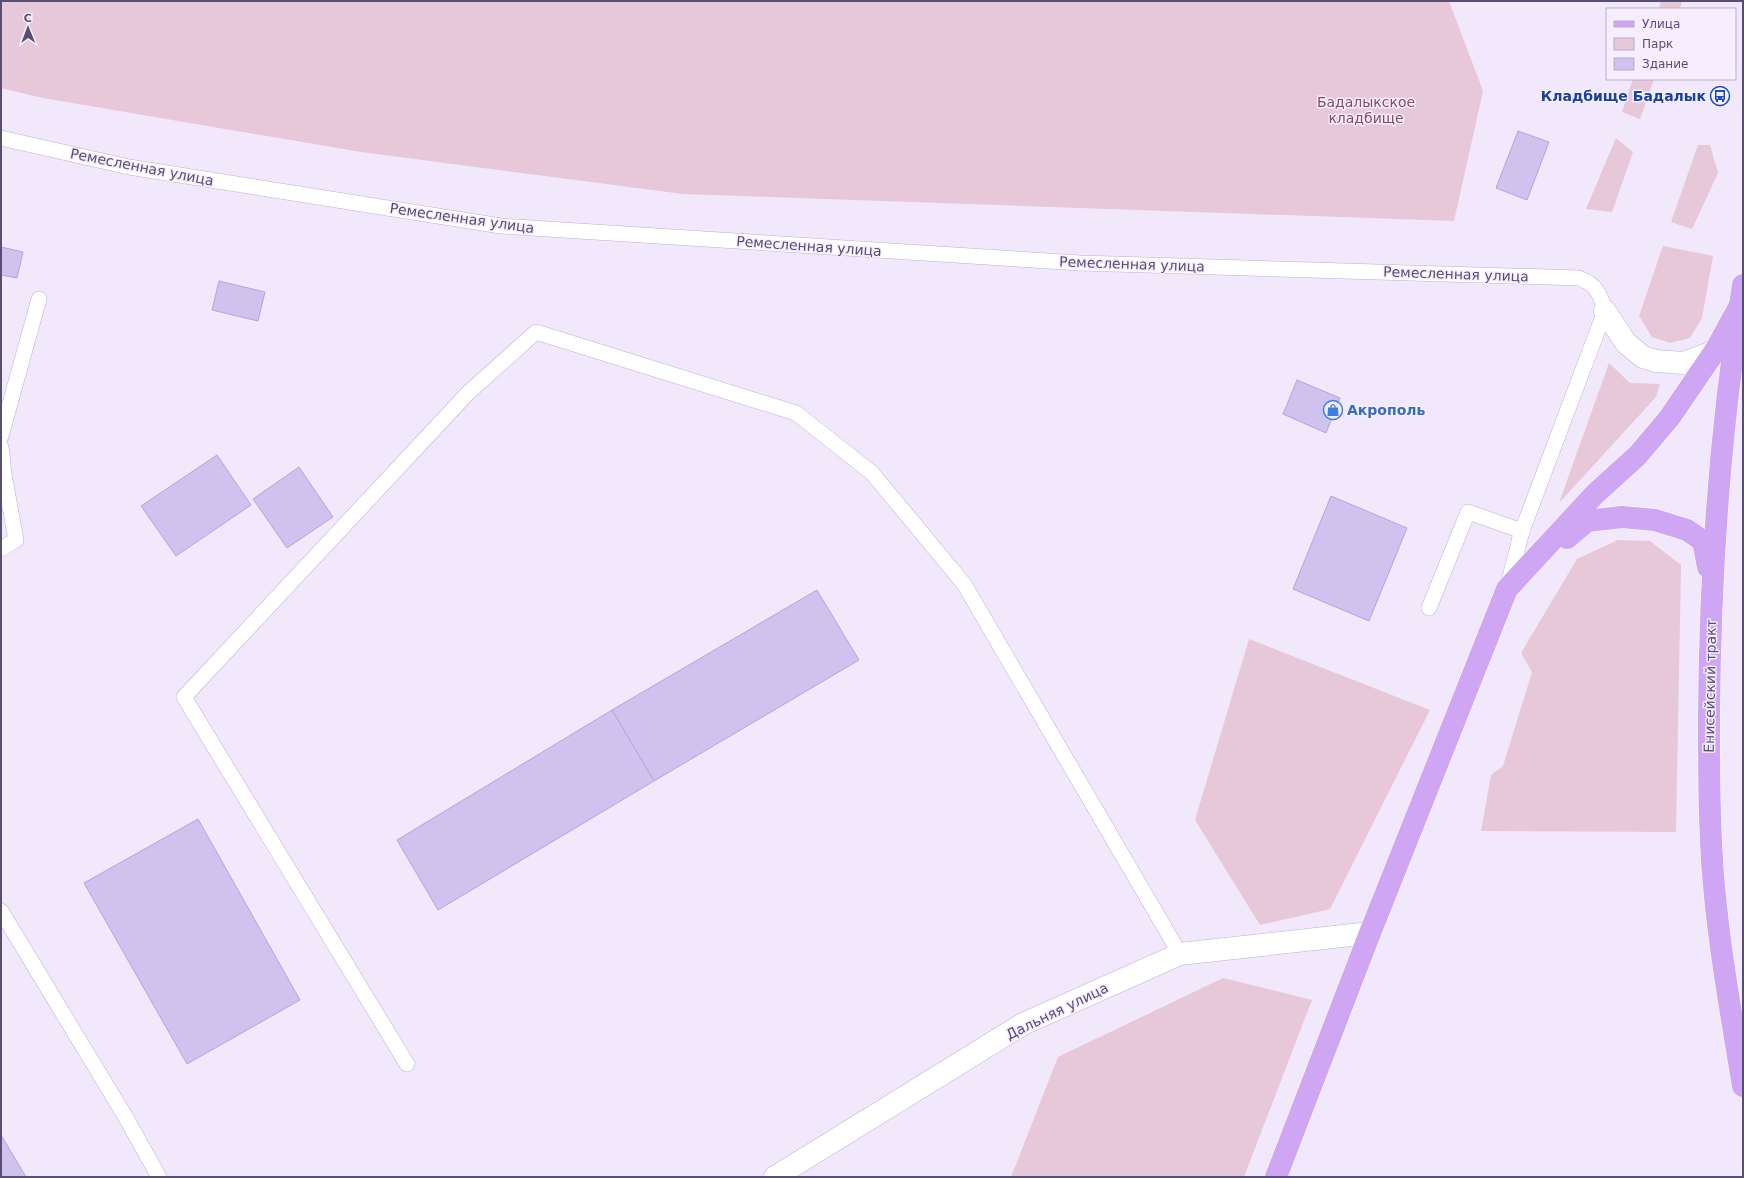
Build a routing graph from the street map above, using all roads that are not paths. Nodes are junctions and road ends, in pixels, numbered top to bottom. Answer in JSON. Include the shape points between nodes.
{"nodes":[{"id":1,"x":1,"y":138,"type":"edge"},
{"id":2,"x":1743,"y":285,"type":"edge"},
{"id":3,"x":39,"y":299,"type":"dead end"},
{"id":4,"x":1739,"y":307,"type":"junction"},
{"id":5,"x":1605,"y":311,"type":"junction"},
{"id":6,"x":1715,"y":351,"type":"junction"},
{"id":7,"x":1,"y":436,"type":"edge"},
{"id":8,"x":1,"y":448,"type":"edge"},
{"id":9,"x":1522,"y":532,"type":"junction"},
{"id":10,"x":1,"y":549,"type":"edge"},
{"id":11,"x":1507,"y":589,"type":"junction"},
{"id":12,"x":1712,"y":589,"type":"junction"},
{"id":13,"x":1429,"y":608,"type":"dead end"},
{"id":14,"x":1,"y":911,"type":"edge"},
{"id":15,"x":1370,"y":933,"type":"junction"},
{"id":16,"x":1180,"y":954,"type":"junction"},
{"id":17,"x":407,"y":1064,"type":"dead end"},
{"id":18,"x":1743,"y":1086,"type":"edge"},
{"id":19,"x":158,"y":1177,"type":"edge"},
{"id":20,"x":775,"y":1177,"type":"edge"},
{"id":21,"x":1276,"y":1177,"type":"edge"}],
"edges":[{"from":1,"to":5,"type":"lane","name":"Ремесленная улица","via":[[129,167],[501,226],[1080,263],[1579,278],[1595,286]]},
{"from":2,"to":4,"type":"main road","name":"Енисейский тракт"},
{"from":3,"to":7,"type":"lane"},
{"from":4,"to":6,"type":"main road"},
{"from":4,"to":12,"type":"main road","name":"Енисейский тракт","via":[[1721,454]]},
{"from":5,"to":6,"type":"street","via":[[1626,343],[1644,357],[1656,361],[1684,363]]},
{"from":5,"to":9,"type":"lane"},
{"from":6,"to":11,"type":"main road","via":[[1670,417],[1638,455],[1595,494]]},
{"from":8,"to":10,"type":"lane","via":[[16,540]]},
{"from":9,"to":11,"type":"lane"},
{"from":9,"to":13,"type":"lane","via":[[1468,512]]},
{"from":11,"to":12,"type":"main road","via":[[1587,521],[1622,517],[1655,520],[1687,530],[1703,541]]},
{"from":11,"to":15,"type":"main road"},
{"from":12,"to":18,"type":"main road","name":"Енисейский тракт","via":[[1709,776],[1714,885]]},
{"from":14,"to":19,"type":"lane","via":[[125,1116]]},
{"from":15,"to":16,"type":"street","name":"Дальняя улица"},
{"from":15,"to":21,"type":"main road"},
{"from":16,"to":17,"type":"lane","via":[[964,584],[872,474],[796,413],[536,332],[468,393],[184,697]]},
{"from":16,"to":20,"type":"street","name":"Дальняя улица","via":[[1023,1024]]}]}
